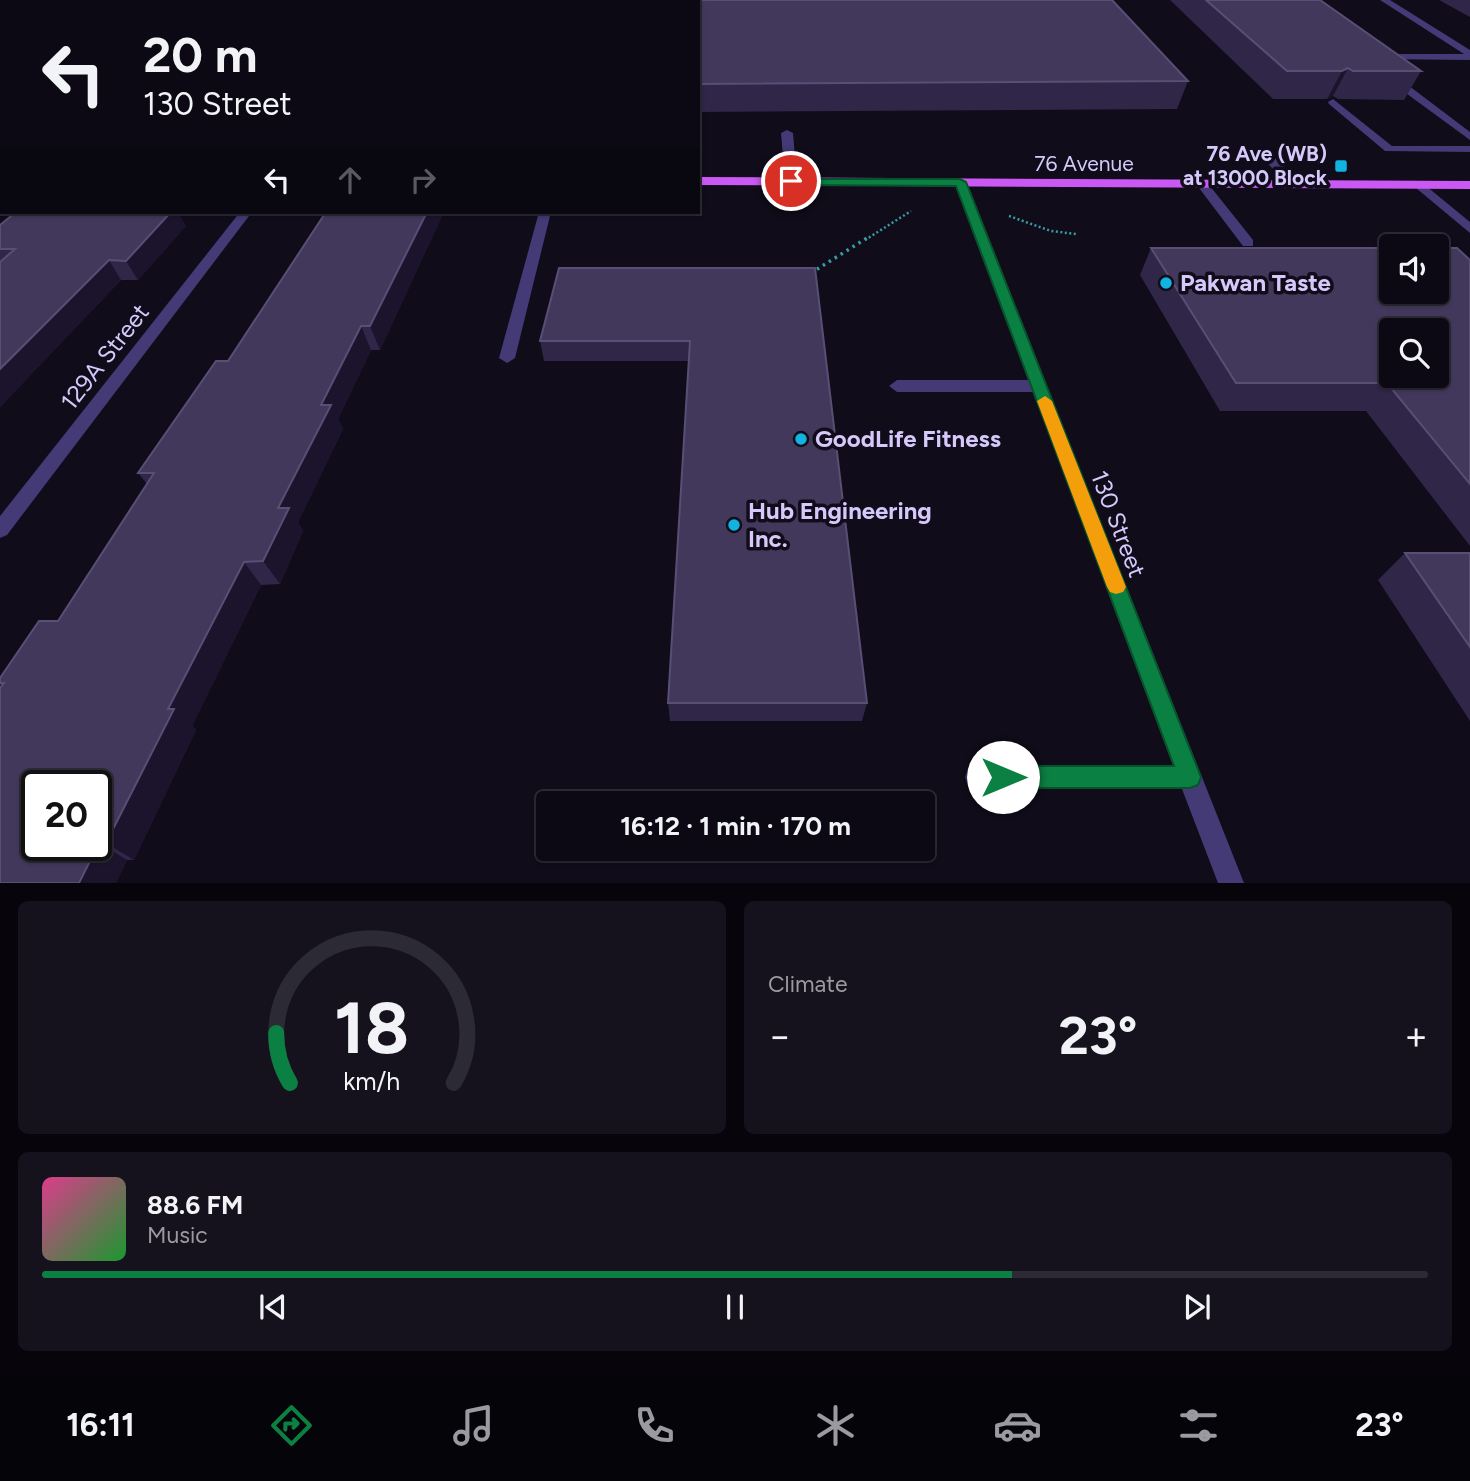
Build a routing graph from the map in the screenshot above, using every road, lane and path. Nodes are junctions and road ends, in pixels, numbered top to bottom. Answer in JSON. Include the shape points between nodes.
{"nodes":[{"id":1,"x":1384,"y":0,"type":"edge"},
{"id":2,"x":1470,"y":55,"type":"edge"},
{"id":3,"x":1333,"y":102,"type":"edge"},
{"id":4,"x":787,"y":132,"type":"dead end"},
{"id":5,"x":1470,"y":137,"type":"edge"},
{"id":6,"x":1470,"y":149,"type":"edge"},
{"id":7,"x":1262,"y":151,"type":"dead end"},
{"id":8,"x":700,"y":181,"type":"edge"},
{"id":9,"x":791,"y":181,"type":"junction"},
{"id":10,"x":960,"y":182,"type":"junction"},
{"id":11,"x":1202,"y":184,"type":"junction"},
{"id":12,"x":1294,"y":184,"type":"junction"},
{"id":13,"x":1420,"y":185,"type":"junction"},
{"id":14,"x":1470,"y":186,"type":"edge"},
{"id":15,"x":920,"y":205,"type":"dead end"},
{"id":16,"x":244,"y":214,"type":"edge"},
{"id":17,"x":544,"y":214,"type":"edge"},
{"id":18,"x":1009,"y":216,"type":"dead end"},
{"id":19,"x":1470,"y":229,"type":"edge"},
{"id":20,"x":1076,"y":234,"type":"dead end"},
{"id":21,"x":1248,"y":243,"type":"dead end"},
{"id":22,"x":808,"y":276,"type":"edge"},
{"id":23,"x":507,"y":358,"type":"dead end"},
{"id":24,"x":897,"y":386,"type":"dead end"},
{"id":25,"x":1039,"y":386,"type":"junction"},
{"id":26,"x":0,"y":530,"type":"edge"},
{"id":27,"x":977,"y":777,"type":"dead end"},
{"id":28,"x":1190,"y":777,"type":"junction"},
{"id":29,"x":1231,"y":883,"type":"edge"}],
"edges":[{"from":1,"to":2,"type":"street"},
{"from":2,"to":5,"type":"street","via":[[1364,57]]},
{"from":3,"to":6,"type":"street","via":[[1389,149]]},
{"from":4,"to":9,"type":"street"},
{"from":7,"to":12,"type":"street"},
{"from":8,"to":9,"type":"main road","name":"76 Avenue"},
{"from":9,"to":10,"type":"main road","name":"76 Avenue"},
{"from":10,"to":11,"type":"main road","name":"76 Avenue"},
{"from":10,"to":25,"type":"street","name":"130 Street"},
{"from":11,"to":12,"type":"main road","name":"76 Avenue"},
{"from":11,"to":21,"type":"street"},
{"from":12,"to":13,"type":"main road","name":"76 Avenue"},
{"from":13,"to":14,"type":"main road","name":"76 Avenue"},
{"from":13,"to":19,"type":"street"},
{"from":15,"to":22,"type":"path"},
{"from":16,"to":26,"type":"street","name":"129A Street"},
{"from":17,"to":23,"type":"street"},
{"from":18,"to":20,"type":"path","via":[[1051,231]]},
{"from":24,"to":25,"type":"street"},
{"from":25,"to":28,"type":"street","name":"130 Street"},
{"from":27,"to":28,"type":"street"},
{"from":28,"to":29,"type":"street","name":"130 Street"}]}
